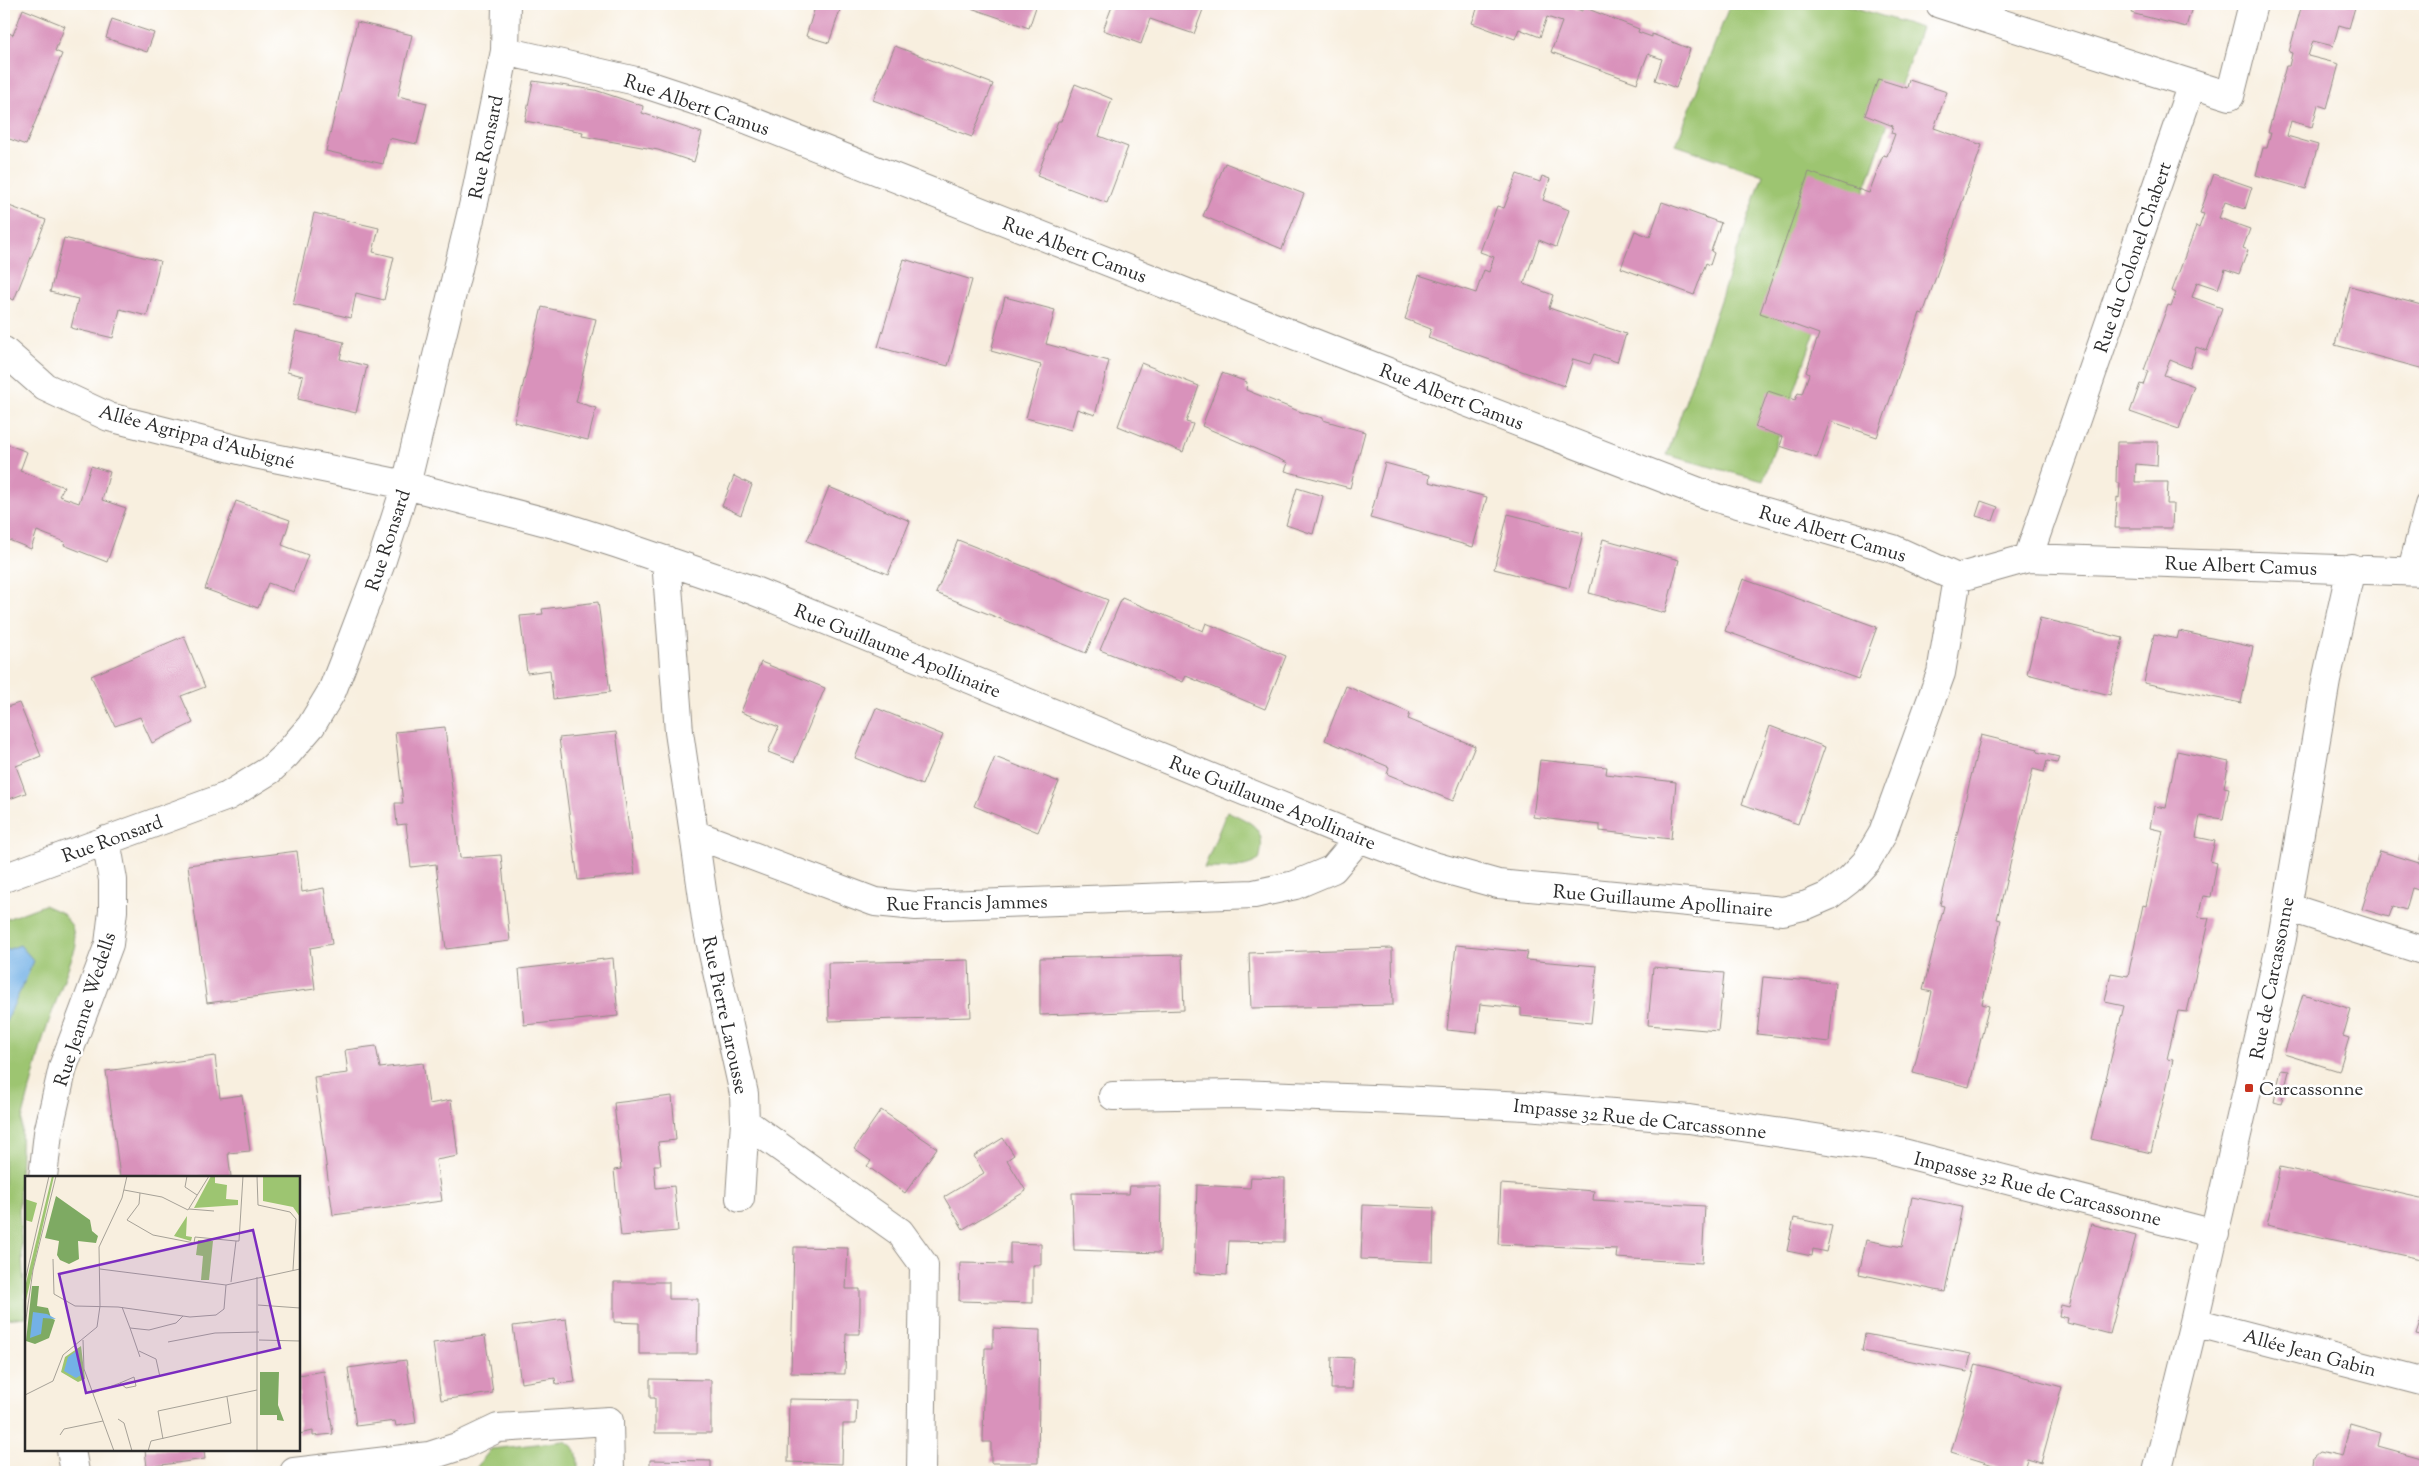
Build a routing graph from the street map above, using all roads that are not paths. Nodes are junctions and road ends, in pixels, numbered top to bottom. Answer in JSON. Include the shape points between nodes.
{"nodes":[{"id":1,"x":506,"y":4,"type":"edge"},
{"id":2,"x":1940,"y":4,"type":"edge"},
{"id":3,"x":2253,"y":4,"type":"edge"},
{"id":4,"x":505,"y":50,"type":"junction"},
{"id":5,"x":2192,"y":84,"type":"junction"},
{"id":6,"x":4,"y":352,"type":"edge"},
{"id":7,"x":406,"y":485,"type":"junction"},
{"id":8,"x":2425,"y":503,"type":"edge"},
{"id":9,"x":2028,"y":558,"type":"junction"},
{"id":10,"x":666,"y":560,"type":"junction"},
{"id":11,"x":2351,"y":568,"type":"junction"},
{"id":12,"x":2416,"y":571,"type":"edge"},
{"id":13,"x":1957,"y":578,"type":"junction"},
{"id":14,"x":694,"y":834,"type":"junction"},
{"id":15,"x":1360,"y":838,"type":"junction"},
{"id":16,"x":106,"y":840,"type":"junction"},
{"id":17,"x":4,"y":878,"type":"edge"},
{"id":18,"x":2287,"y":907,"type":"junction"},
{"id":19,"x":2425,"y":951,"type":"edge"},
{"id":20,"x":1113,"y":1096,"type":"dead end"},
{"id":21,"x":745,"y":1122,"type":"junction"},
{"id":22,"x":43,"y":1176,"type":"edge"},
{"id":23,"x":740,"y":1198,"type":"dead end"},
{"id":24,"x":2215,"y":1234,"type":"junction"},
{"id":25,"x":2194,"y":1322,"type":"junction"},
{"id":26,"x":2425,"y":1382,"type":"edge"},
{"id":27,"x":71,"y":1451,"type":"edge"},
{"id":28,"x":433,"y":1464,"type":"edge"},
{"id":29,"x":75,"y":1472,"type":"edge"},
{"id":30,"x":294,"y":1472,"type":"edge"},
{"id":31,"x":610,"y":1472,"type":"edge"},
{"id":32,"x":921,"y":1472,"type":"edge"},
{"id":33,"x":2157,"y":1472,"type":"edge"}],
"edges":[{"from":1,"to":4,"type":"street","name":"Rue Ronsard"},
{"from":2,"to":5,"type":"street"},
{"from":3,"to":5,"type":"street","via":[[2230,96]]},
{"from":4,"to":7,"type":"street","name":"Rue Ronsard","via":[[475,198]]},
{"from":4,"to":13,"type":"street","name":"Rue Albert Camus","via":[[636,81],[718,108],[1707,495],[1893,549]]},
{"from":5,"to":9,"type":"street","name":"Rue du Colonel Chabert"},
{"from":6,"to":7,"type":"street","name":"Allée Agrippa d'Aubigné","via":[[45,388],[109,417],[256,454]]},
{"from":7,"to":10,"type":"street","name":"Rue Guillaume Apollinaire","via":[[565,527]]},
{"from":7,"to":16,"type":"street","name":"Rue Ronsard","via":[[343,664],[312,726],[270,770],[228,796]]},
{"from":8,"to":12,"type":"lane"},
{"from":9,"to":11,"type":"street","name":"Rue Albert Camus"},
{"from":9,"to":13,"type":"street","name":"Rue Albert Camus"},
{"from":10,"to":14,"type":"street","via":[[679,732]]},
{"from":10,"to":15,"type":"street","name":"Rue Guillaume Apollinaire","via":[[752,590]]},
{"from":11,"to":12,"type":"street","name":"Rue Albert Camus"},
{"from":11,"to":18,"type":"street","name":"Rue de Carcassonne","via":[[2326,681]]},
{"from":13,"to":15,"type":"street","name":"Rue Guillaume Apollinaire","via":[[1941,673],[1882,835],[1866,862],[1849,880],[1821,899],[1783,911],[1755,910],[1498,884],[1437,867]]},
{"from":14,"to":15,"type":"street","name":"Rue Francis Jammes","via":[[874,902],[916,906],[1254,894],[1295,885],[1332,869]]},
{"from":14,"to":21,"type":"street","name":"Rue Pierre Larousse","via":[[707,926],[744,1094]]},
{"from":16,"to":17,"type":"street","name":"Rue Ronsard"},
{"from":16,"to":22,"type":"street","name":"Rue Jeanne Wedells","via":[[113,880],[109,944],[62,1067],[48,1133]]},
{"from":18,"to":19,"type":"street"},
{"from":18,"to":24,"type":"street","name":"Rue de Carcassonne"},
{"from":20,"to":24,"type":"street","name":"Impasse 32 Rue de Carcassonne","via":[[1238,1094],[1409,1100],[1689,1120],[1888,1149]]},
{"from":21,"to":23,"type":"street","name":"Rue Pierre Larousse"},
{"from":21,"to":32,"type":"street","via":[[900,1232],[924,1265]]},
{"from":24,"to":25,"type":"street","name":"Rue de Carcassonne"},
{"from":25,"to":26,"type":"street","name":"Allée Jean Gabin"},
{"from":25,"to":33,"type":"street","name":"Rue de Carcassonne"},
{"from":27,"to":29,"type":"street"},
{"from":28,"to":30,"type":"street"},
{"from":28,"to":31,"type":"street","via":[[460,1446],[498,1428],[608,1421]]}]}
